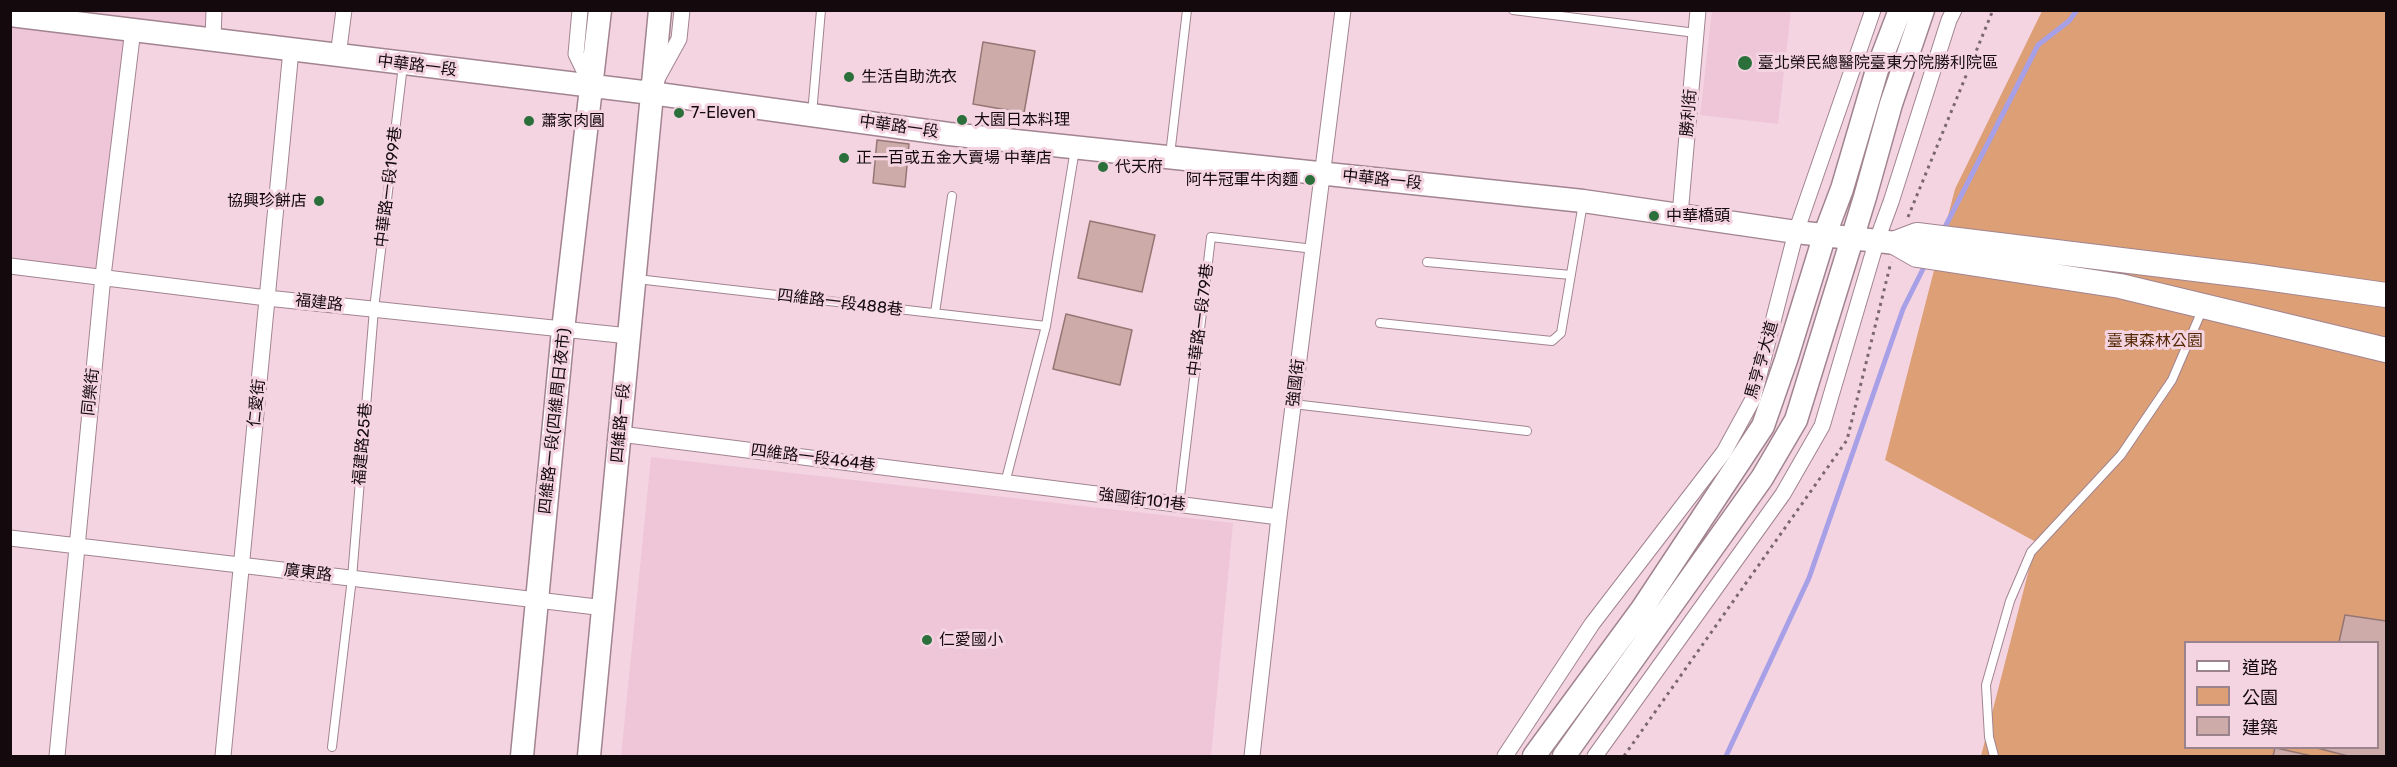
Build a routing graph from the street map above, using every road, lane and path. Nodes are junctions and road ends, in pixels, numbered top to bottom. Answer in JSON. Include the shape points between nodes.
{"nodes":[{"id":1,"x":214,"y":10,"type":"edge"},
{"id":2,"x":344,"y":10,"type":"edge"},
{"id":3,"x":580,"y":10,"type":"edge"},
{"id":4,"x":600,"y":10,"type":"edge"},
{"id":5,"x":660,"y":10,"type":"edge"},
{"id":6,"x":682,"y":10,"type":"edge"},
{"id":7,"x":821,"y":10,"type":"edge"},
{"id":8,"x":1187,"y":10,"type":"edge"},
{"id":9,"x":1344,"y":10,"type":"edge"},
{"id":10,"x":1514,"y":10,"type":"edge"},
{"id":11,"x":1698,"y":10,"type":"edge"},
{"id":12,"x":1873,"y":10,"type":"edge"},
{"id":13,"x":1900,"y":10,"type":"edge"},
{"id":14,"x":1923,"y":10,"type":"edge"},
{"id":15,"x":1954,"y":10,"type":"edge"},
{"id":16,"x":1993,"y":10,"type":"edge"},
{"id":17,"x":10,"y":15,"type":"edge"},
{"id":18,"x":133,"y":29,"type":"junction"},
{"id":19,"x":1695,"y":33,"type":"junction"},
{"id":20,"x":213,"y":39,"type":"junction"},
{"id":21,"x":291,"y":50,"type":"junction"},
{"id":22,"x":338,"y":56,"type":"junction"},
{"id":23,"x":404,"y":64,"type":"junction"},
{"id":24,"x":591,"y":86,"type":"junction"},
{"id":25,"x":651,"y":91,"type":"junction"},
{"id":26,"x":812,"y":115,"type":"junction"},
{"id":27,"x":1075,"y":147,"type":"junction"},
{"id":28,"x":1170,"y":158,"type":"junction"},
{"id":29,"x":1323,"y":174,"type":"junction"},
{"id":30,"x":952,"y":196,"type":"dead end"},
{"id":31,"x":1583,"y":201,"type":"junction"},
{"id":32,"x":1680,"y":215,"type":"junction"},
{"id":33,"x":1796,"y":232,"type":"junction"},
{"id":34,"x":1825,"y":234,"type":"junction"},
{"id":35,"x":1852,"y":238,"type":"junction"},
{"id":36,"x":1886,"y":241,"type":"junction"},
{"id":37,"x":1314,"y":249,"type":"junction"},
{"id":38,"x":1427,"y":262,"type":"dead end"},
{"id":39,"x":10,"y":266,"type":"edge"},
{"id":40,"x":1571,"y":275,"type":"junction"},
{"id":41,"x":103,"y":276,"type":"junction"},
{"id":42,"x":634,"y":279,"type":"junction"},
{"id":43,"x":2386,"y":295,"type":"edge"},
{"id":44,"x":267,"y":298,"type":"junction"},
{"id":45,"x":2203,"y":307,"type":"junction"},
{"id":46,"x":374,"y":309,"type":"junction"},
{"id":47,"x":935,"y":314,"type":"junction"},
{"id":48,"x":1380,"y":323,"type":"dead end"},
{"id":49,"x":1046,"y":326,"type":"junction"},
{"id":50,"x":563,"y":330,"type":"junction"},
{"id":51,"x":629,"y":336,"type":"junction"},
{"id":52,"x":2386,"y":350,"type":"edge"},
{"id":53,"x":1293,"y":404,"type":"junction"},
{"id":54,"x":1527,"y":431,"type":"dead end"},
{"id":55,"x":620,"y":434,"type":"junction"},
{"id":56,"x":1732,"y":457,"type":"junction"},
{"id":57,"x":1762,"y":478,"type":"junction"},
{"id":58,"x":1005,"y":483,"type":"junction"},
{"id":59,"x":1783,"y":494,"type":"junction"},
{"id":60,"x":1179,"y":505,"type":"junction"},
{"id":61,"x":1279,"y":518,"type":"junction"},
{"id":62,"x":10,"y":538,"type":"edge"},
{"id":63,"x":75,"y":546,"type":"junction"},
{"id":64,"x":241,"y":565,"type":"junction"},
{"id":65,"x":352,"y":578,"type":"junction"},
{"id":66,"x":537,"y":600,"type":"junction"},
{"id":67,"x":605,"y":608,"type":"junction"},
{"id":68,"x":332,"y":747,"type":"dead end"},
{"id":69,"x":57,"y":756,"type":"edge"},
{"id":70,"x":223,"y":756,"type":"edge"},
{"id":71,"x":522,"y":756,"type":"edge"},
{"id":72,"x":589,"y":756,"type":"edge"},
{"id":73,"x":1252,"y":756,"type":"edge"},
{"id":74,"x":1505,"y":756,"type":"edge"},
{"id":75,"x":1534,"y":756,"type":"edge"},
{"id":76,"x":1564,"y":756,"type":"edge"},
{"id":77,"x":1595,"y":756,"type":"edge"},
{"id":78,"x":1994,"y":756,"type":"edge"}],
"edges":[{"from":1,"to":20,"type":"street"},
{"from":2,"to":22,"type":"street"},
{"from":3,"to":24,"type":"street","via":[[576,54]]},
{"from":4,"to":24,"type":"street"},
{"from":5,"to":25,"type":"street","name":"四維路一段"},
{"from":6,"to":25,"type":"street","name":"四維路一段","via":[[679,39]]},
{"from":7,"to":26,"type":"lane"},
{"from":8,"to":28,"type":"lane"},
{"from":9,"to":29,"type":"street","name":"強國街"},
{"from":10,"to":19,"type":"lane"},
{"from":11,"to":19,"type":"street","name":"勝利街"},
{"from":12,"to":33,"type":"street","name":"馬亨亨大道"},
{"from":13,"to":34,"type":"street","name":"馬亨亨大道"},
{"from":14,"to":35,"type":"street"},
{"from":15,"to":36,"type":"street","via":[[1891,202]]},
{"from":16,"to":36,"type":"path"},
{"from":17,"to":18,"type":"street","name":"中華路一段"},
{"from":18,"to":20,"type":"street","name":"中華路一段"},
{"from":18,"to":41,"type":"street","name":"同樂街"},
{"from":19,"to":32,"type":"street","name":"勝利街"},
{"from":20,"to":21,"type":"street","name":"中華路一段"},
{"from":21,"to":22,"type":"street","name":"中華路一段"},
{"from":21,"to":44,"type":"street","name":"仁愛街"},
{"from":22,"to":23,"type":"street","name":"中華路一段"},
{"from":23,"to":24,"type":"street","name":"中華路一段"},
{"from":23,"to":46,"type":"lane","name":"中華路一段199巷"},
{"from":24,"to":25,"type":"street","name":"中華路一段"},
{"from":24,"to":50,"type":"street","name":"四維路一段(四維周日夜市)"},
{"from":25,"to":26,"type":"street","name":"中華路一段"},
{"from":25,"to":42,"type":"street","name":"四維路一段"},
{"from":26,"to":27,"type":"street","name":"中華路一段"},
{"from":27,"to":28,"type":"street","name":"中華路一段"},
{"from":27,"to":49,"type":"lane"},
{"from":28,"to":29,"type":"street","name":"中華路一段"},
{"from":29,"to":31,"type":"street","name":"中華路一段"},
{"from":29,"to":37,"type":"street","name":"強國街"},
{"from":30,"to":47,"type":"lane"},
{"from":31,"to":32,"type":"street","name":"中華路一段"},
{"from":31,"to":40,"type":"lane"},
{"from":32,"to":33,"type":"street","name":"中華路一段"},
{"from":33,"to":34,"type":"street","name":"中華路一段"},
{"from":33,"to":56,"type":"street","name":"馬亨亨大道","via":[[1753,399]]},
{"from":34,"to":35,"type":"street","name":"中華路一段"},
{"from":34,"to":56,"type":"street","name":"馬亨亨大道","via":[[1763,426]]},
{"from":35,"to":36,"type":"street","name":"中華路一段"},
{"from":35,"to":57,"type":"street","via":[[1796,420]]},
{"from":36,"to":43,"type":"main road","via":[[1917,235]]},
{"from":36,"to":45,"type":"main road","via":[[1917,255],[2120,286]]},
{"from":36,"to":59,"type":"street","via":[[1822,426]]},
{"from":37,"to":53,"type":"street","name":"強國街"},
{"from":37,"to":60,"type":"lane","name":"中華路一段79巷","via":[[1211,237]]},
{"from":38,"to":40,"type":"lane"},
{"from":39,"to":41,"type":"street","name":"福建路"},
{"from":40,"to":48,"type":"lane","via":[[1561,333],[1552,341]]},
{"from":41,"to":44,"type":"street","name":"福建路"},
{"from":41,"to":63,"type":"street","name":"同樂街"},
{"from":42,"to":47,"type":"lane","name":"四維路一段488巷"},
{"from":42,"to":51,"type":"street","name":"四維路一段"},
{"from":44,"to":46,"type":"street","name":"福建路"},
{"from":44,"to":64,"type":"street","name":"仁愛街"},
{"from":45,"to":52,"type":"main road"},
{"from":45,"to":78,"type":"lane","via":[[2172,380],[2121,455],[2031,552],[2010,601],[1986,685]]},
{"from":46,"to":50,"type":"street","name":"福建路"},
{"from":46,"to":65,"type":"lane","name":"福建路25巷"},
{"from":47,"to":49,"type":"lane","name":"四維路一段488巷"},
{"from":49,"to":58,"type":"lane"},
{"from":50,"to":51,"type":"street","name":"福建路"},
{"from":50,"to":66,"type":"street","name":"四維路一段(四維周日夜市)"},
{"from":51,"to":55,"type":"street","name":"四維路一段"},
{"from":53,"to":54,"type":"lane"},
{"from":53,"to":61,"type":"street","name":"強國街"},
{"from":55,"to":58,"type":"street","name":"四維路一段464巷"},
{"from":55,"to":67,"type":"street","name":"四維路一段"},
{"from":56,"to":74,"type":"street","name":"馬亨亨大道","via":[[1592,624]]},
{"from":56,"to":75,"type":"street","name":"馬亨亨大道","via":[[1642,609]]},
{"from":57,"to":59,"type":"street"},
{"from":57,"to":76,"type":"street"},
{"from":58,"to":60,"type":"street","name":"強國街101巷"},
{"from":59,"to":77,"type":"street"},
{"from":60,"to":61,"type":"street","name":"強國街101巷"},
{"from":61,"to":73,"type":"street","name":"強國街"},
{"from":62,"to":63,"type":"street","name":"廣東路"},
{"from":63,"to":64,"type":"street","name":"廣東路"},
{"from":63,"to":69,"type":"street","name":"同樂街"},
{"from":64,"to":65,"type":"street","name":"廣東路"},
{"from":64,"to":70,"type":"street","name":"仁愛街"},
{"from":65,"to":66,"type":"street","name":"廣東路"},
{"from":65,"to":68,"type":"lane","name":"福建路25巷"},
{"from":66,"to":67,"type":"street","name":"廣東路"},
{"from":66,"to":71,"type":"street","name":"四維路一段(四維周日夜市)"},
{"from":67,"to":72,"type":"street","name":"四維路一段"}]}
